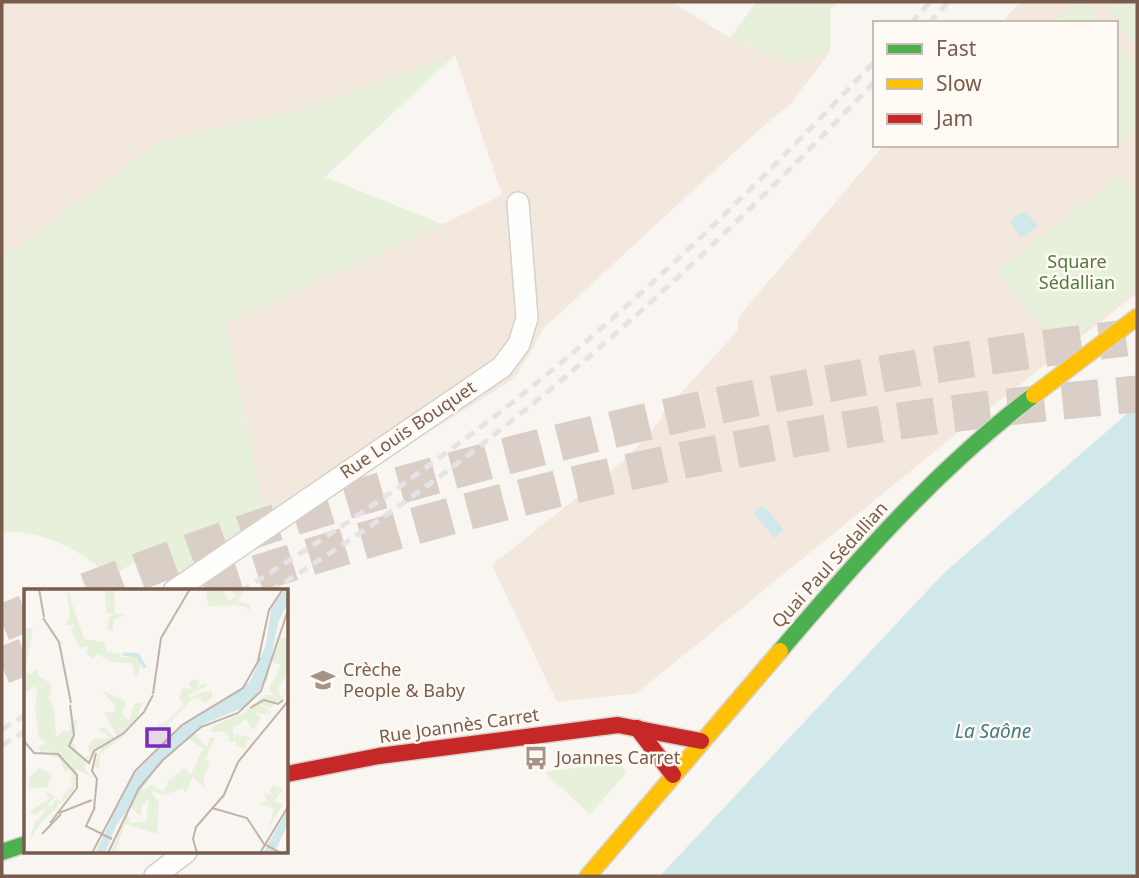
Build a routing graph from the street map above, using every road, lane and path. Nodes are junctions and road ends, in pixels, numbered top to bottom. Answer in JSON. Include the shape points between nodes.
{"nodes":[{"id":1,"x":518,"y":203,"type":"dead end"},
{"id":2,"x":1137,"y":317,"type":"edge"},
{"id":3,"x":177,"y":589,"type":"edge"},
{"id":4,"x":637,"y":727,"type":"junction"},
{"id":5,"x":701,"y":741,"type":"junction"},
{"id":6,"x":289,"y":774,"type":"edge"},
{"id":7,"x":673,"y":775,"type":"junction"},
{"id":8,"x":24,"y":845,"type":"edge"},
{"id":9,"x":2,"y":852,"type":"edge"},
{"id":10,"x":183,"y":854,"type":"edge"},
{"id":11,"x":155,"y":876,"type":"edge"},
{"id":12,"x":588,"y":876,"type":"edge"}],
"edges":[{"from":1,"to":3,"type":"street","name":"Rue Louis Bouquet","via":[[527,318],[519,344],[502,367]]},
{"from":2,"to":5,"type":"main road","name":"Quai Paul Sédallian","via":[[1029,399],[932,482],[861,556]]},
{"from":4,"to":5,"type":"main road","name":"Rue Joannès Carret"},
{"from":4,"to":6,"type":"main road","name":"Rue Joannès Carret","via":[[618,725],[391,754]]},
{"from":4,"to":7,"type":"main road"},
{"from":5,"to":7,"type":"main road","name":"Quai Paul Sédallian"},
{"from":7,"to":12,"type":"main road","name":"Quai Paul Sédallian"},
{"from":8,"to":9,"type":"main road"},
{"from":10,"to":11,"type":"street"}]}
